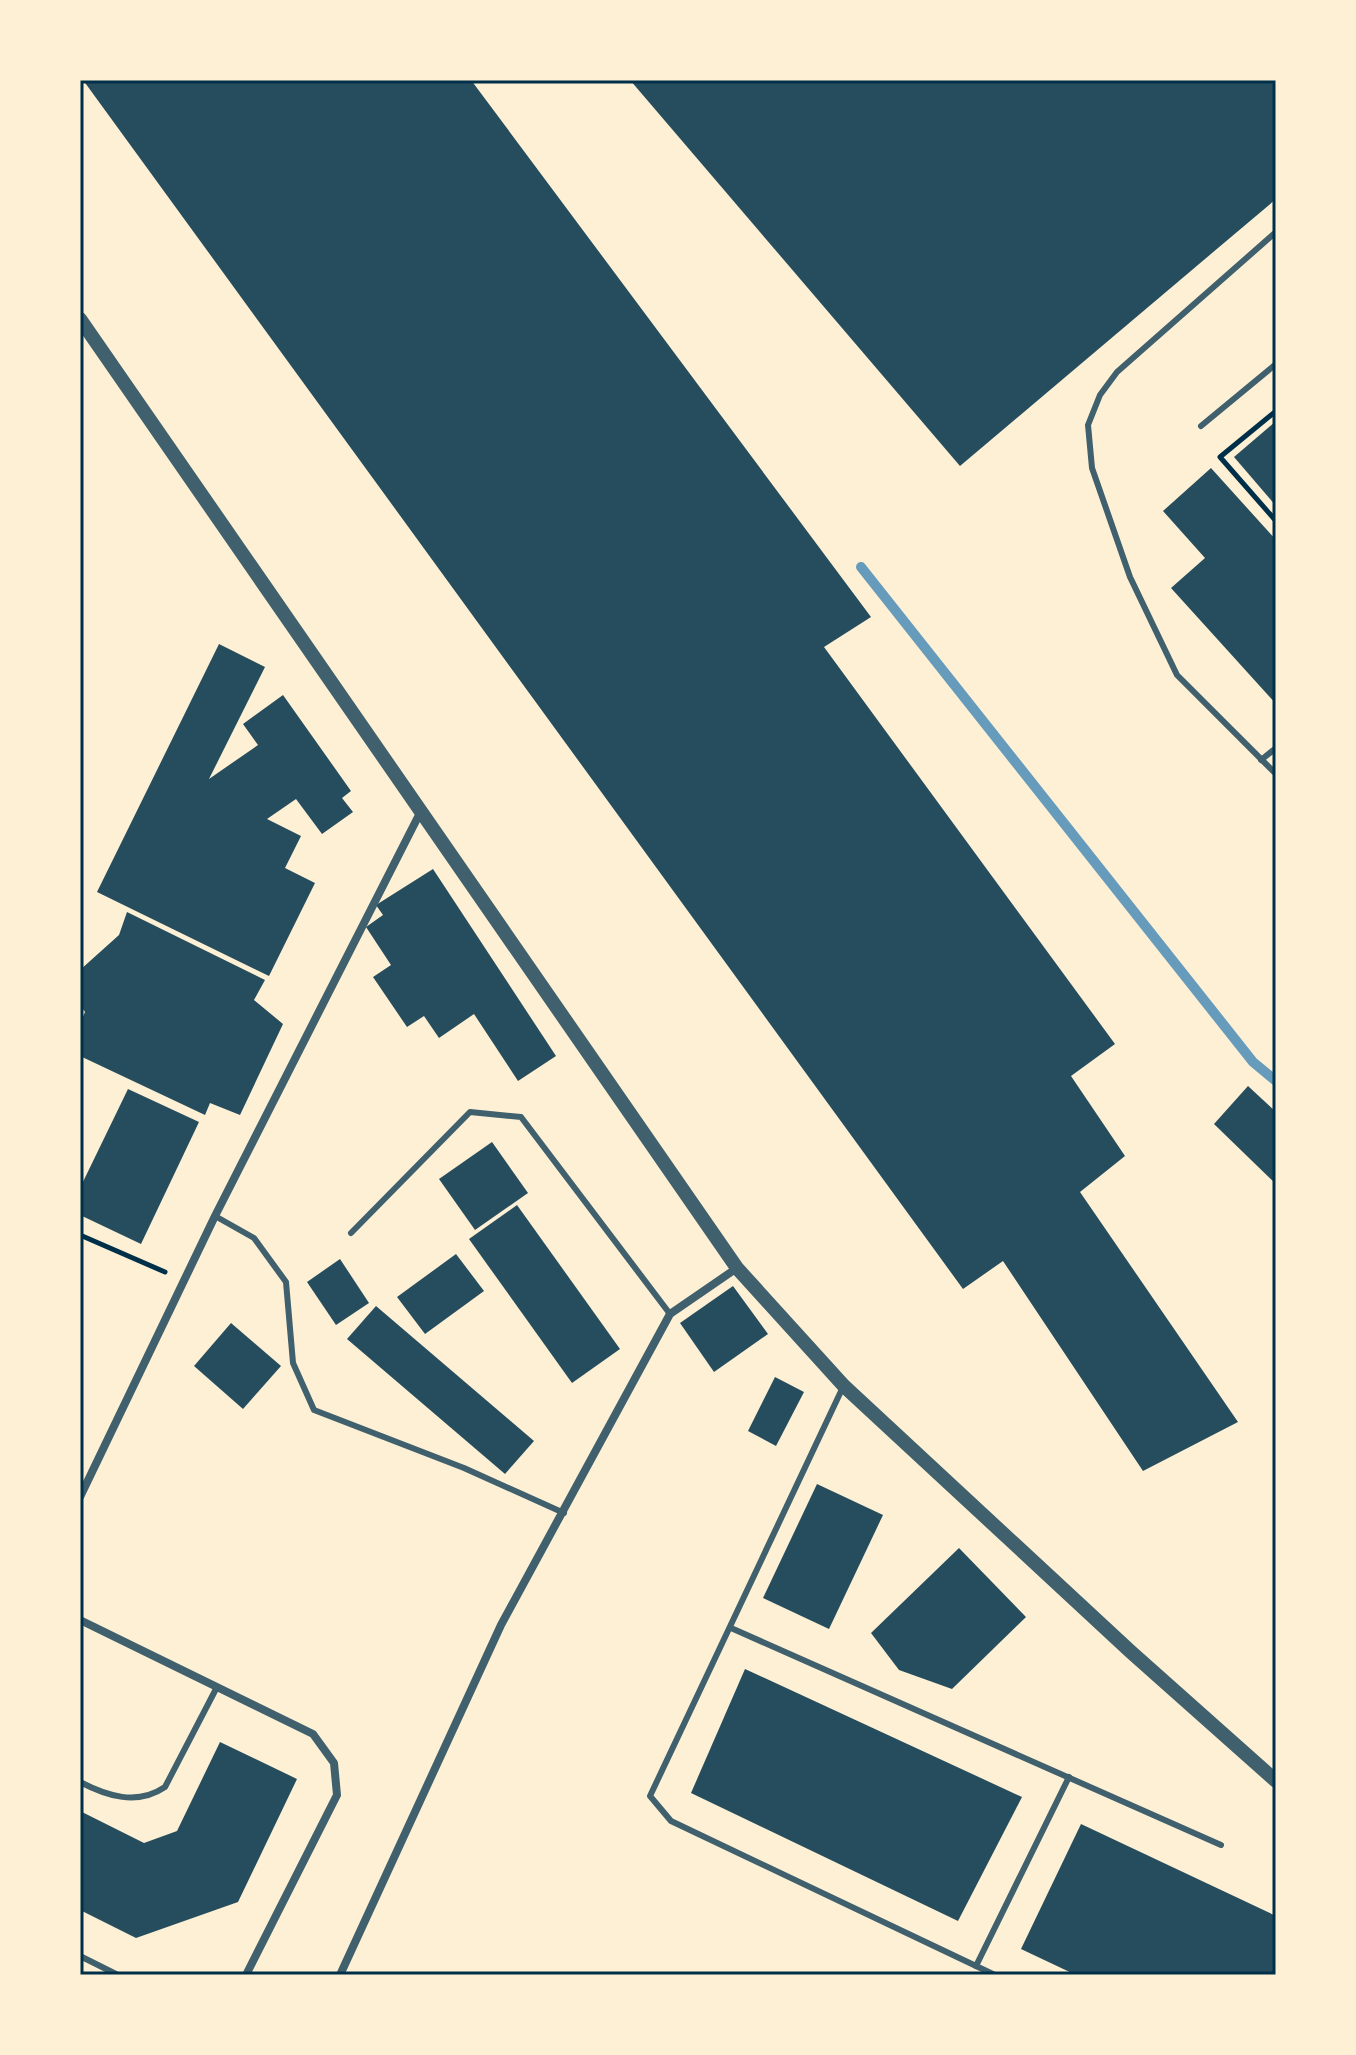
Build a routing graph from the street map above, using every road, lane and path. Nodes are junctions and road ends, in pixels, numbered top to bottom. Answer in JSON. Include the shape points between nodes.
{"nodes":[{"id":1,"x":1276,"y":232,"type":"edge"},
{"id":2,"x":80,"y":319,"type":"edge"},
{"id":3,"x":1276,"y":364,"type":"edge"},
{"id":4,"x":1276,"y":411,"type":"edge"},
{"id":5,"x":1201,"y":426,"type":"dead end"},
{"id":6,"x":1276,"y":521,"type":"edge"},
{"id":7,"x":1276,"y":748,"type":"edge"},
{"id":8,"x":1261,"y":760,"type":"junction"},
{"id":9,"x":1276,"y":774,"type":"edge"},
{"id":10,"x":421,"y":811,"type":"junction"},
{"id":11,"x":215,"y":1216,"type":"junction"},
{"id":12,"x":351,"y":1233,"type":"dead end"},
{"id":13,"x":80,"y":1235,"type":"edge"},
{"id":14,"x":737,"y":1268,"type":"junction"},
{"id":15,"x":184,"y":1281,"type":"junction"},
{"id":16,"x":670,"y":1314,"type":"junction"},
{"id":17,"x":844,"y":1386,"type":"junction"},
{"id":18,"x":80,"y":1497,"type":"edge"},
{"id":19,"x":564,"y":1513,"type":"junction"},
{"id":20,"x":80,"y":1620,"type":"edge"},
{"id":21,"x":731,"y":1628,"type":"junction"},
{"id":22,"x":217,"y":1687,"type":"junction"},
{"id":23,"x":1069,"y":1777,"type":"junction"},
{"id":24,"x":1276,"y":1781,"type":"edge"},
{"id":25,"x":80,"y":1782,"type":"edge"},
{"id":26,"x":1221,"y":1845,"type":"dead end"},
{"id":27,"x":80,"y":1956,"type":"edge"},
{"id":28,"x":976,"y":1966,"type":"junction"},
{"id":29,"x":118,"y":1975,"type":"edge"},
{"id":30,"x":246,"y":1975,"type":"edge"},
{"id":31,"x":340,"y":1975,"type":"edge"},
{"id":32,"x":995,"y":1975,"type":"edge"}],
"edges":[{"from":1,"to":8,"type":"lane","via":[[1117,372],[1088,425],[1092,468],[1130,577],[1177,675]]},
{"from":2,"to":10,"type":"street"},
{"from":3,"to":5,"type":"lane"},
{"from":4,"to":6,"type":"path","via":[[1220,457]]},
{"from":7,"to":8,"type":"lane"},
{"from":8,"to":9,"type":"lane"},
{"from":10,"to":11,"type":"street"},
{"from":10,"to":14,"type":"street"},
{"from":11,"to":15,"type":"street"},
{"from":11,"to":19,"type":"lane","via":[[254,1238],[286,1282],[293,1363],[314,1410]]},
{"from":12,"to":16,"type":"lane","via":[[470,1112],[521,1117]]},
{"from":13,"to":15,"type":"path"},
{"from":14,"to":16,"type":"street"},
{"from":14,"to":17,"type":"street"},
{"from":15,"to":18,"type":"street"},
{"from":16,"to":19,"type":"street"},
{"from":17,"to":21,"type":"lane"},
{"from":17,"to":24,"type":"street"},
{"from":19,"to":31,"type":"street","via":[[501,1625]]},
{"from":20,"to":22,"type":"street"},
{"from":21,"to":23,"type":"lane"},
{"from":21,"to":28,"type":"lane","via":[[650,1796],[671,1821]]},
{"from":22,"to":25,"type":"lane","via":[[165,1787],[154,1795],[112,1798]]},
{"from":22,"to":30,"type":"street","via":[[313,1734],[334,1763],[337,1795]]},
{"from":23,"to":26,"type":"lane"},
{"from":23,"to":28,"type":"lane"},
{"from":27,"to":29,"type":"lane"},
{"from":28,"to":32,"type":"lane"}]}
